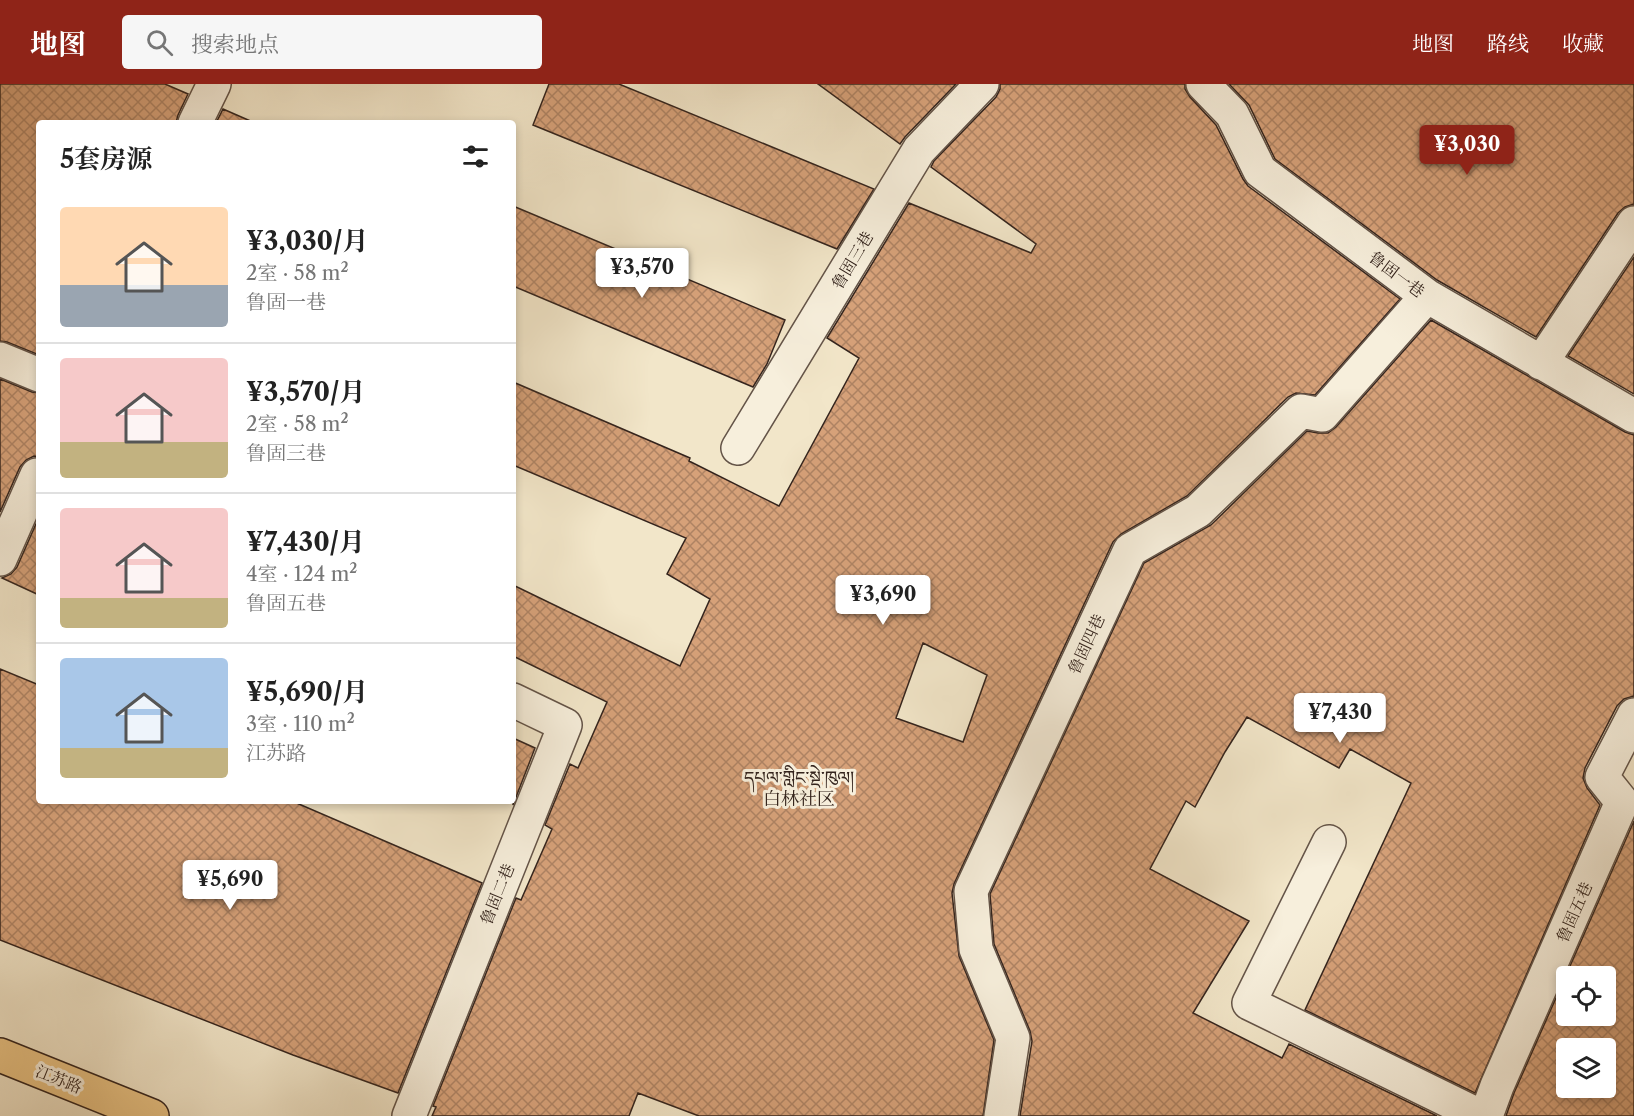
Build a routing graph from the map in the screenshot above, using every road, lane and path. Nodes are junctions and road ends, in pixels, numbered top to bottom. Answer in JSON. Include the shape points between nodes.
{"nodes":[{"id":1,"x":214,"y":84,"type":"edge"},
{"id":2,"x":982,"y":84,"type":"edge"},
{"id":3,"x":1203,"y":84,"type":"edge"},
{"id":4,"x":196,"y":120,"type":"edge"},
{"id":5,"x":1634,"y":223,"type":"edge"},
{"id":6,"x":1427,"y":296,"type":"junction"},
{"id":7,"x":0,"y":359,"type":"edge"},
{"id":8,"x":1541,"y":363,"type":"junction"},
{"id":9,"x":36,"y":374,"type":"edge"},
{"id":10,"x":1634,"y":416,"type":"edge"},
{"id":11,"x":738,"y":448,"type":"dead end"},
{"id":12,"x":36,"y":478,"type":"edge"},
{"id":13,"x":0,"y":559,"type":"edge"},
{"id":14,"x":516,"y":701,"type":"edge"},
{"id":15,"x":1634,"y":715,"type":"edge"},
{"id":16,"x":1329,"y":842,"type":"dead end"},
{"id":17,"x":0,"y":1055,"type":"edge"},
{"id":18,"x":152,"y":1116,"type":"edge"},
{"id":19,"x":409,"y":1116,"type":"edge"},
{"id":20,"x":1001,"y":1116,"type":"edge"},
{"id":21,"x":1480,"y":1116,"type":"edge"},
{"id":22,"x":1486,"y":1116,"type":"edge"}],
"edges":[{"from":1,"to":4,"type":"street"},
{"from":2,"to":11,"type":"street","name":"鲁固三巷","via":[[919,150]]},
{"from":3,"to":6,"type":"street","name":"鲁固一巷","via":[[1232,114],[1260,171]]},
{"from":5,"to":8,"type":"street"},
{"from":6,"to":8,"type":"street","name":"鲁固一巷"},
{"from":6,"to":20,"type":"street","name":"鲁固四巷","via":[[1322,416],[1301,411],[1198,511],[1130,550],[971,891],[976,949],[1013,1038]]},
{"from":7,"to":9,"type":"street"},
{"from":8,"to":10,"type":"street","name":"鲁固一巷"},
{"from":12,"to":13,"type":"street"},
{"from":14,"to":19,"type":"street","name":"鲁固二巷","via":[[565,725]]},
{"from":15,"to":22,"type":"street","name":"鲁固五巷","via":[[1602,777],[1622,802]]},
{"from":16,"to":21,"type":"street","via":[[1249,1004]]},
{"from":17,"to":18,"type":"highway","name":"江苏路"}]}
